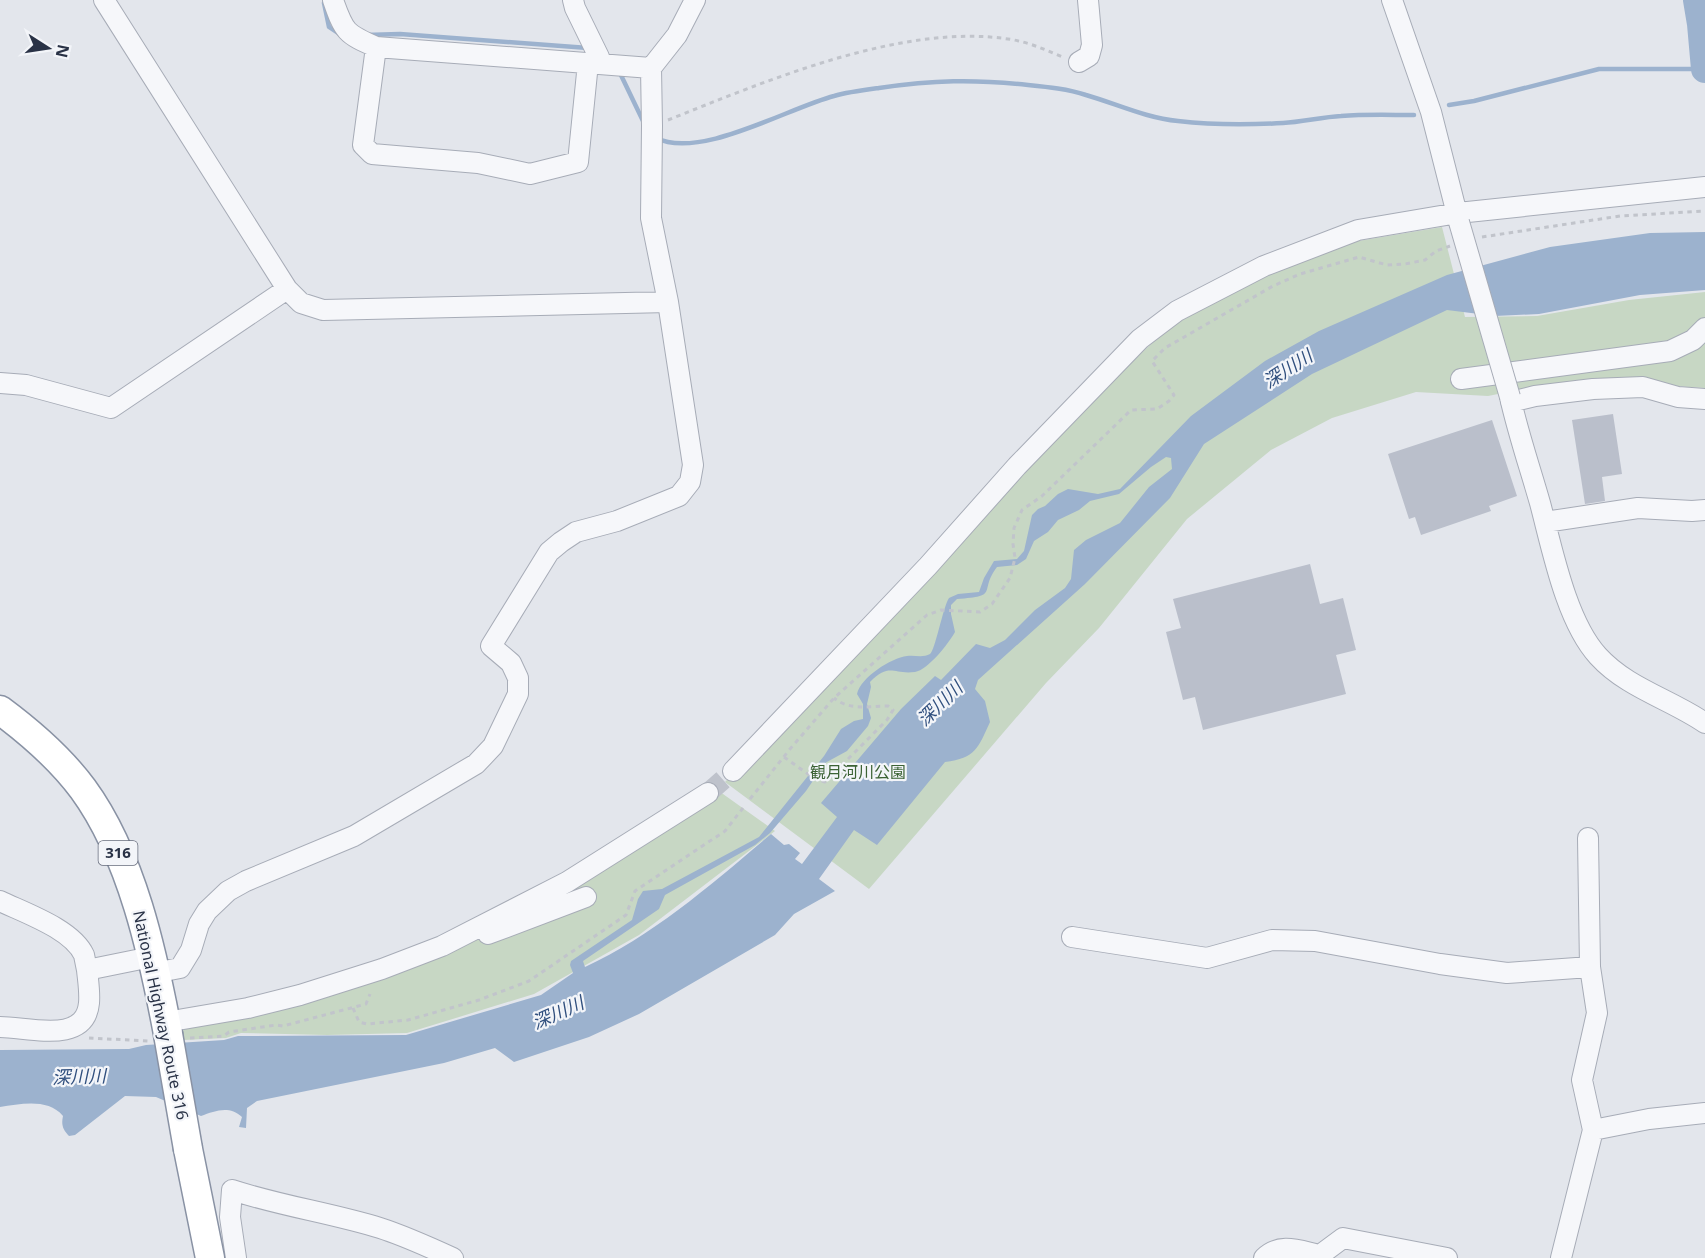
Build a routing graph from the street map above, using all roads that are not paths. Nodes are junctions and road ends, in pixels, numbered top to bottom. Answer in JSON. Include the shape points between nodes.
{"nodes":[{"id":1,"x":104,"y":0,"type":"edge"},
{"id":2,"x":333,"y":0,"type":"edge"},
{"id":3,"x":573,"y":0,"type":"edge"},
{"id":4,"x":695,"y":0,"type":"edge"},
{"id":5,"x":1088,"y":0,"type":"edge"},
{"id":6,"x":1392,"y":0,"type":"edge"},
{"id":7,"x":376,"y":47,"type":"junction"},
{"id":8,"x":1079,"y":62,"type":"road end"},
{"id":9,"x":592,"y":63,"type":"junction"},
{"id":10,"x":651,"y":68,"type":"junction"},
{"id":11,"x":1705,"y":187,"type":"edge"},
{"id":12,"x":1459,"y":217,"type":"junction"},
{"id":13,"x":287,"y":289,"type":"junction"},
{"id":14,"x":668,"y":302,"type":"junction"},
{"id":15,"x":1705,"y":328,"type":"edge"},
{"id":16,"x":1461,"y":379,"type":"dead end"},
{"id":17,"x":0,"y":383,"type":"edge"},
{"id":18,"x":1705,"y":386,"type":"edge"},
{"id":19,"x":1650,"y":388,"type":"junction"},
{"id":20,"x":1705,"y":399,"type":"edge"},
{"id":21,"x":1511,"y":400,"type":"junction"},
{"id":22,"x":1705,"y":510,"type":"edge"},
{"id":23,"x":1545,"y":522,"type":"junction"},
{"id":24,"x":0,"y":710,"type":"edge"},
{"id":25,"x":1705,"y":723,"type":"edge"},
{"id":26,"x":733,"y":771,"type":"tunnel mouth"},
{"id":27,"x":708,"y":793,"type":"tunnel mouth"},
{"id":28,"x":1588,"y":838,"type":"dead end"},
{"id":29,"x":586,"y":897,"type":"dead end"},
{"id":30,"x":0,"y":901,"type":"edge"},
{"id":31,"x":1072,"y":937,"type":"dead end"},
{"id":32,"x":457,"y":938,"type":"junction"},
{"id":33,"x":153,"y":965,"type":"junction"},
{"id":34,"x":1590,"y":967,"type":"junction"},
{"id":35,"x":87,"y":970,"type":"junction"},
{"id":36,"x":0,"y":1027,"type":"edge"},
{"id":37,"x":167,"y":1028,"type":"junction"},
{"id":38,"x":1705,"y":1113,"type":"edge"},
{"id":39,"x":1593,"y":1130,"type":"junction"},
{"id":40,"x":220,"y":1257,"type":"edge"},
{"id":41,"x":453,"y":1258,"type":"edge"},
{"id":42,"x":1264,"y":1258,"type":"edge"},
{"id":43,"x":1447,"y":1258,"type":"edge"},
{"id":44,"x":1561,"y":1258,"type":"edge"}],
"edges":[{"from":1,"to":13,"type":"street"},
{"from":2,"to":7,"type":"street","via":[[345,30]]},
{"from":3,"to":9,"type":"street","via":[[599,57]]},
{"from":4,"to":10,"type":"street","via":[[677,35]]},
{"from":5,"to":8,"type":"street","via":[[1092,45],[1089,56]]},
{"from":6,"to":12,"type":"street","via":[[1431,112]]},
{"from":7,"to":9,"type":"street"},
{"from":7,"to":9,"type":"street","via":[[363,145],[372,154],[478,163],[530,174],[578,162]]},
{"from":9,"to":10,"type":"street"},
{"from":10,"to":14,"type":"street","via":[[651,218]]},
{"from":11,"to":12,"type":"street"},
{"from":12,"to":21,"type":"street","bridge":true},
{"from":12,"to":26,"type":"street","via":[[1358,230],[1264,266],[1178,311],[1140,339]]},
{"from":13,"to":14,"type":"street","via":[[301,303],[323,310]]},
{"from":13,"to":17,"type":"street","via":[[111,408],[26,385]]},
{"from":14,"to":33,"type":"street","via":[[693,465],[690,482],[679,496],[617,521],[576,532],[549,552],[491,646],[511,663],[518,678],[518,694],[494,746],[476,764],[354,836],[228,891],[207,911],[180,968]]},
{"from":15,"to":16,"type":"street","via":[[1693,340],[1670,351]]},
{"from":18,"to":19,"type":"street"},
{"from":19,"to":20,"type":"street","via":[[1678,397]]},
{"from":19,"to":21,"type":"street","via":[[1593,389]]},
{"from":21,"to":23,"type":"street"},
{"from":22,"to":23,"type":"street","via":[[1638,508]]},
{"from":23,"to":25,"type":"street","via":[[1566,595],[1597,655],[1623,679]]},
{"from":24,"to":33,"type":"highway","name":"National Highway Route 316","number":"316","via":[[53,754],[101,818],[137,901]]},
{"from":27,"to":32,"type":"street","via":[[567,882]]},
{"from":28,"to":34,"type":"street"},
{"from":29,"to":32,"type":"street","via":[[474,939]]},
{"from":30,"to":35,"type":"street","via":[[70,938],[83,954]]},
{"from":31,"to":34,"type":"street","via":[[1207,958],[1272,940],[1315,940],[1507,973]]},
{"from":32,"to":37,"type":"street","via":[[382,969],[300,995]]},
{"from":33,"to":35,"type":"street"},
{"from":33,"to":37,"type":"highway","name":"National Highway Route 316","number":"316"},
{"from":34,"to":39,"type":"street","via":[[1597,1013],[1582,1080]]},
{"from":35,"to":36,"type":"street","via":[[89,1004],[79,1026],[59,1031]]},
{"from":37,"to":40,"type":"highway","name":"National Highway Route 316","number":"316","bridge":true,"via":[[188,1149]]},
{"from":38,"to":39,"type":"street"},
{"from":39,"to":44,"type":"street"},
{"from":40,"to":41,"type":"street","via":[[232,1190],[382,1228]]},
{"from":42,"to":43,"type":"street","via":[[1287,1248],[1320,1256],[1344,1238]]}]}
